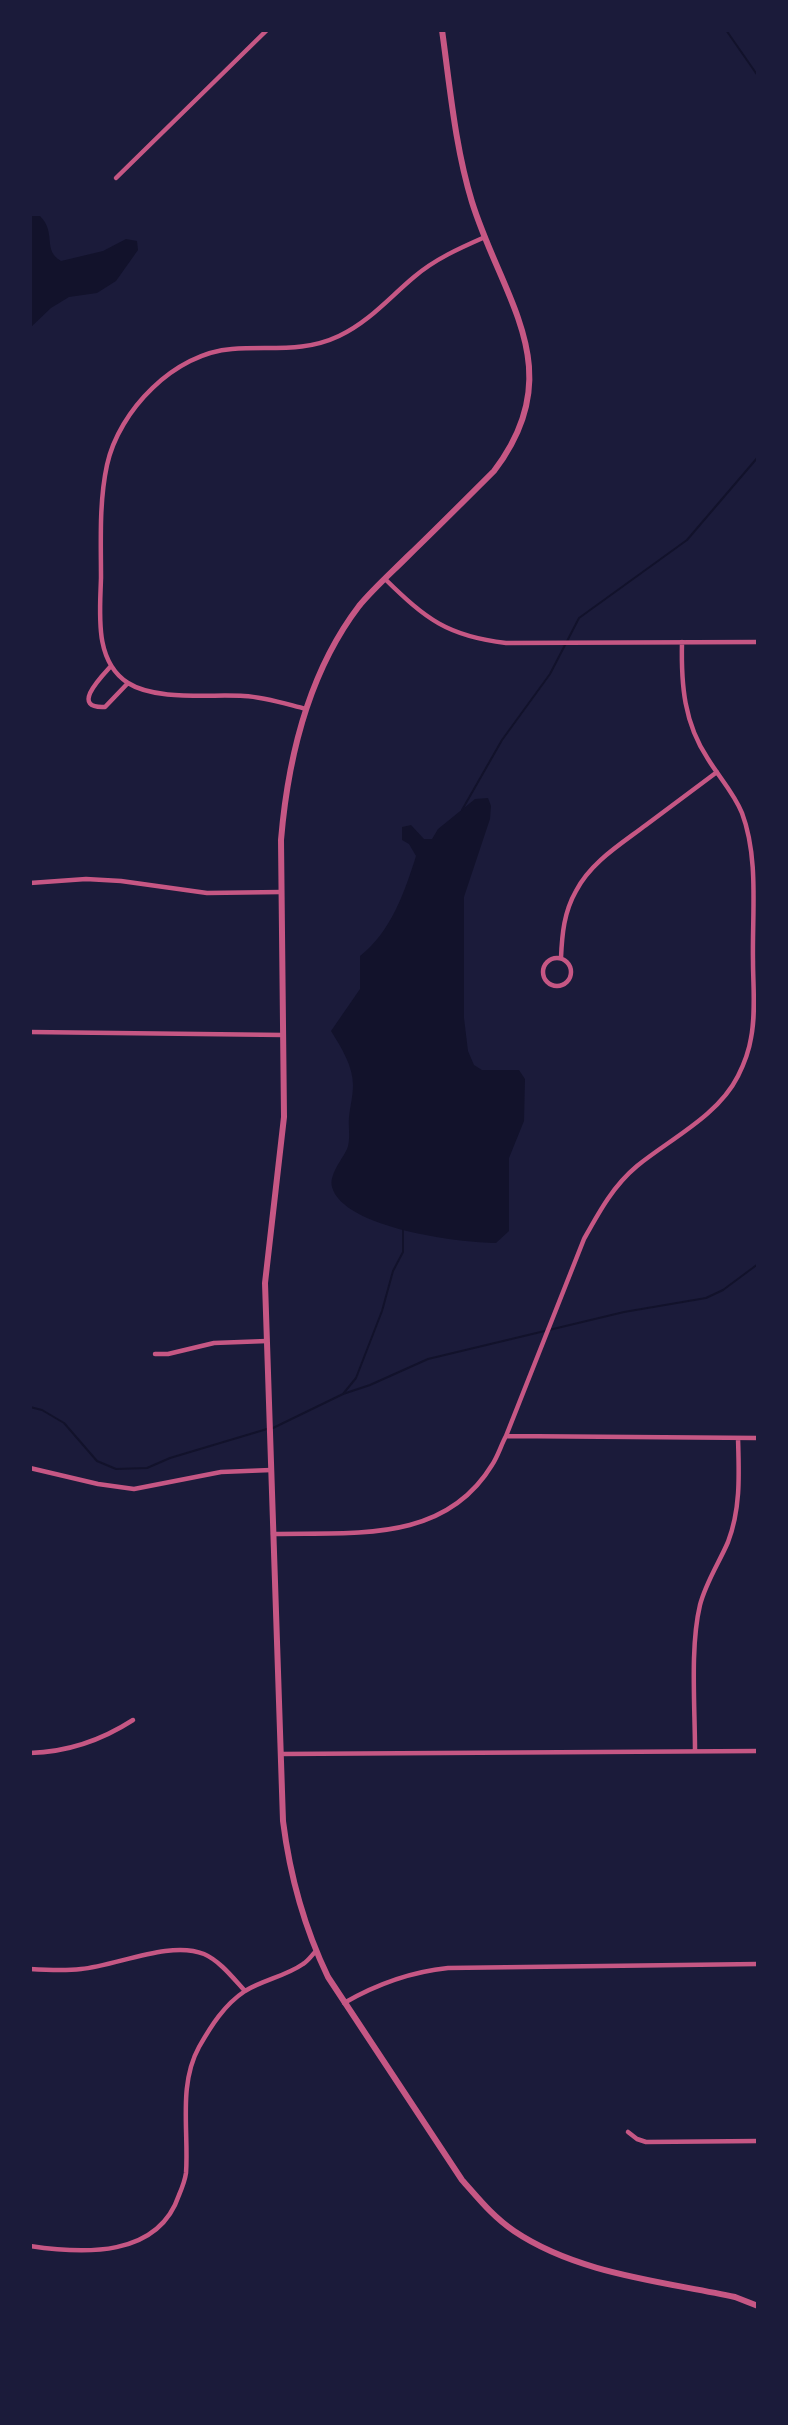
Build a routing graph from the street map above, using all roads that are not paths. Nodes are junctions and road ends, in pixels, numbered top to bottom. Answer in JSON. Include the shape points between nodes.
{"nodes":[{"id":1,"x":267,"y":30,"type":"edge"},
{"id":2,"x":442,"y":30,"type":"edge"},
{"id":3,"x":116,"y":178,"type":"dead end"},
{"id":4,"x":485,"y":237,"type":"junction"},
{"id":5,"x":385,"y":579,"type":"junction"},
{"id":6,"x":682,"y":642,"type":"junction"},
{"id":7,"x":758,"y":642,"type":"edge"},
{"id":8,"x":111,"y":666,"type":"junction"},
{"id":9,"x":128,"y":683,"type":"junction"},
{"id":10,"x":306,"y":709,"type":"junction"},
{"id":11,"x":717,"y":772,"type":"junction"},
{"id":12,"x":30,"y":883,"type":"edge"},
{"id":13,"x":281,"y":892,"type":"junction"},
{"id":14,"x":561,"y":958,"type":"junction"},
{"id":15,"x":30,"y":1032,"type":"edge"},
{"id":16,"x":284,"y":1035,"type":"junction"},
{"id":17,"x":267,"y":1341,"type":"junction"},
{"id":18,"x":155,"y":1354,"type":"dead end"},
{"id":19,"x":506,"y":1436,"type":"junction"},
{"id":20,"x":738,"y":1438,"type":"junction"},
{"id":21,"x":758,"y":1438,"type":"edge"},
{"id":22,"x":30,"y":1468,"type":"edge"},
{"id":23,"x":271,"y":1470,"type":"junction"},
{"id":24,"x":273,"y":1534,"type":"junction"},
{"id":25,"x":133,"y":1720,"type":"dead end"},
{"id":26,"x":695,"y":1751,"type":"junction"},
{"id":27,"x":758,"y":1751,"type":"edge"},
{"id":28,"x":30,"y":1753,"type":"edge"},
{"id":29,"x":281,"y":1754,"type":"junction"},
{"id":30,"x":316,"y":1951,"type":"junction"},
{"id":31,"x":758,"y":1964,"type":"edge"},
{"id":32,"x":30,"y":1968,"type":"edge"},
{"id":33,"x":245,"y":1991,"type":"junction"},
{"id":34,"x":344,"y":2003,"type":"junction"},
{"id":35,"x":628,"y":2132,"type":"dead end"},
{"id":36,"x":758,"y":2141,"type":"edge"},
{"id":37,"x":30,"y":2246,"type":"edge"},
{"id":38,"x":758,"y":2306,"type":"edge"}],
"edges":[{"from":1,"to":3,"type":"street"},
{"from":2,"to":4,"type":"street","via":[[463,164]]},
{"from":4,"to":5,"type":"street","via":[[526,343],[530,378],[524,416],[513,444],[494,471]]},
{"from":4,"to":8,"type":"street","via":[[431,264],[369,317],[338,336],[296,348],[207,353],[177,368],[152,390],[118,435],[104,484],[101,635]]},
{"from":5,"to":6,"type":"street","via":[[431,620],[477,640]]},
{"from":5,"to":10,"type":"street","via":[[360,605],[337,639]]},
{"from":6,"to":7,"type":"street"},
{"from":6,"to":11,"type":"street","via":[[681,680],[687,713],[699,744]]},
{"from":8,"to":9,"type":"street"},
{"from":8,"to":9,"type":"street","via":[[89,691],[91,704],[105,707]]},
{"from":9,"to":10,"type":"street","via":[[152,692],[246,696]]},
{"from":10,"to":13,"type":"street","via":[[285,799]]},
{"from":11,"to":14,"type":"street","via":[[607,854],[589,872],[567,911]]},
{"from":11,"to":19,"type":"street","via":[[741,811],[752,852],[753,1020],[748,1054],[737,1079],[721,1100],[636,1167],[600,1209],[584,1239]]},
{"from":12,"to":13,"type":"street","via":[[86,879],[207,893]]},
{"from":13,"to":16,"type":"street"},
{"from":14,"to":14,"type":"street","via":[[569,963],[572,972],[564,984],[554,986],[546,981],[544,966],[551,959]]},
{"from":15,"to":16,"type":"street"},
{"from":16,"to":17,"type":"street","via":[[284,1117],[266,1283]]},
{"from":17,"to":18,"type":"street","via":[[214,1343]]},
{"from":17,"to":23,"type":"street"},
{"from":19,"to":20,"type":"street"},
{"from":19,"to":24,"type":"street","via":[[493,1465],[476,1487],[455,1506],[428,1521],[387,1531]]},
{"from":20,"to":21,"type":"street"},
{"from":20,"to":26,"type":"street","via":[[736,1518],[705,1587],[697,1621]]},
{"from":22,"to":23,"type":"street","via":[[134,1489],[221,1472]]},
{"from":23,"to":24,"type":"street"},
{"from":24,"to":29,"type":"street"},
{"from":25,"to":28,"type":"street","via":[[68,1749]]},
{"from":26,"to":27,"type":"street"},
{"from":26,"to":29,"type":"street"},
{"from":29,"to":30,"type":"street","via":[[288,1862],[299,1908]]},
{"from":30,"to":33,"type":"street","via":[[303,1964]]},
{"from":30,"to":34,"type":"street"},
{"from":31,"to":34,"type":"street","via":[[448,1968],[395,1978]]},
{"from":32,"to":33,"type":"street","via":[[81,1970],[187,1951],[204,1954]]},
{"from":33,"to":37,"type":"street","via":[[221,2012],[197,2049],[187,2085],[186,2175],[167,2218],[150,2234],[108,2250],[80,2252]]},
{"from":34,"to":38,"type":"street","via":[[462,2180],[512,2230],[571,2261],[735,2297]]},
{"from":35,"to":36,"type":"street","via":[[646,2142]]}]}
